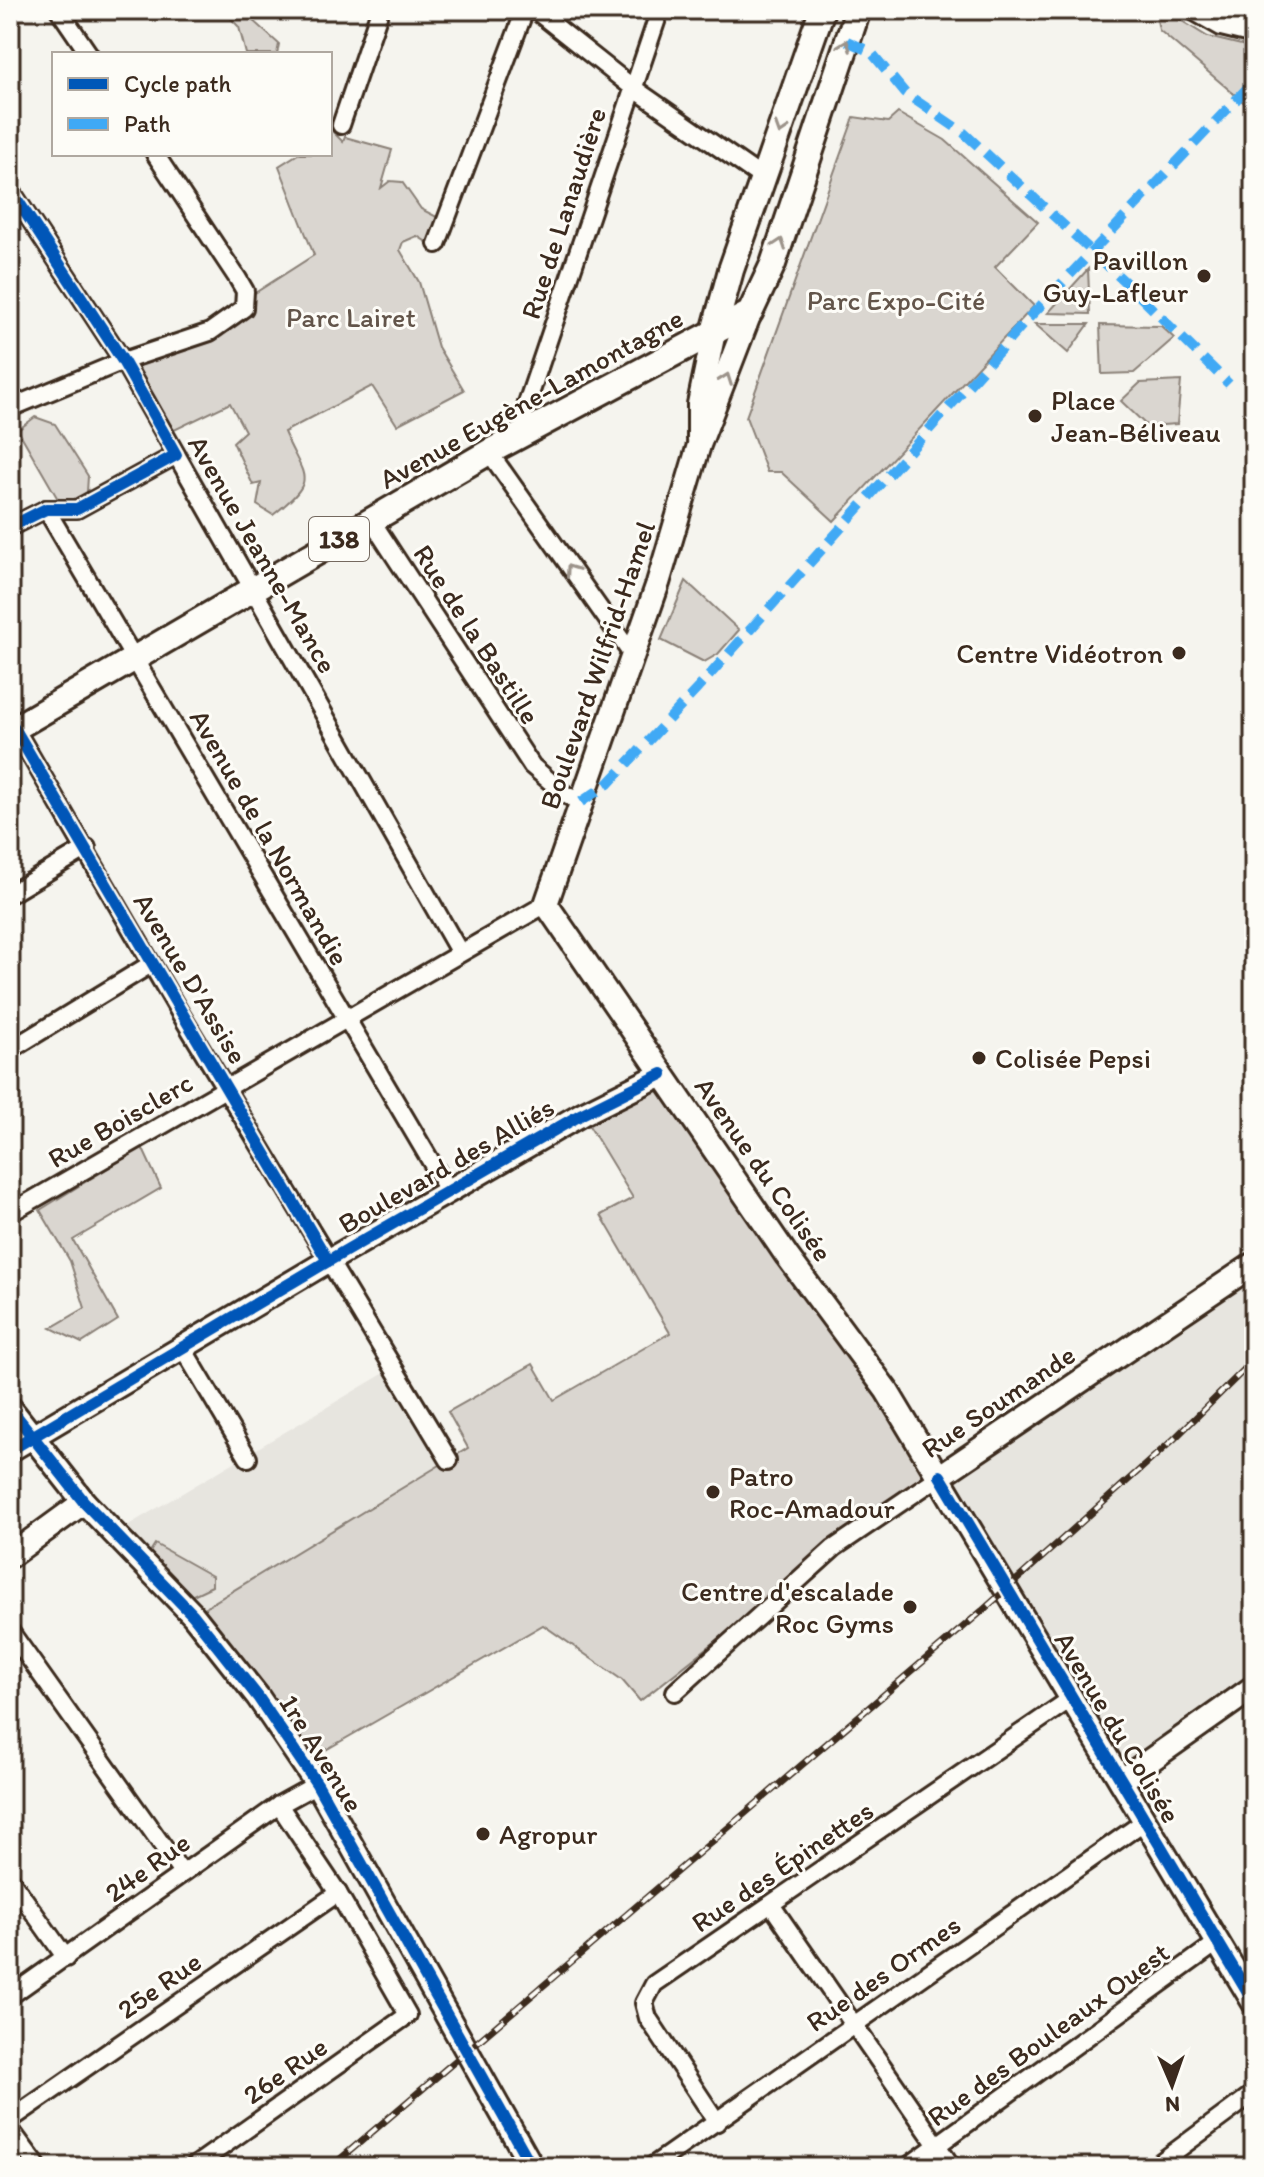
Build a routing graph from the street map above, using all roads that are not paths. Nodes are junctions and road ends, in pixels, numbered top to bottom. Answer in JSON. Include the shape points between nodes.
{"nodes":[{"id":1,"x":59,"y":10,"type":"edge"},
{"id":2,"x":380,"y":10,"type":"edge"},
{"id":3,"x":525,"y":10,"type":"edge"},
{"id":4,"x":535,"y":10,"type":"edge"},
{"id":5,"x":660,"y":10,"type":"edge"},
{"id":6,"x":822,"y":10,"type":"edge"},
{"id":7,"x":858,"y":10,"type":"edge"},
{"id":8,"x":1191,"y":10,"type":"edge"},
{"id":9,"x":1254,"y":35,"type":"edge"},
{"id":10,"x":88,"y":52,"type":"edge"},
{"id":11,"x":632,"y":87,"type":"junction"},
{"id":12,"x":341,"y":125,"type":"dead end"},
{"id":13,"x":156,"y":156,"type":"edge"},
{"id":14,"x":764,"y":179,"type":"junction"},
{"id":15,"x":10,"y":189,"type":"edge"},
{"id":16,"x":437,"y":244,"type":"dead end"},
{"id":17,"x":750,"y":313,"type":"junction"},
{"id":18,"x":714,"y":332,"type":"junction"},
{"id":19,"x":123,"y":361,"type":"junction"},
{"id":20,"x":10,"y":408,"type":"edge"},
{"id":21,"x":525,"y":433,"type":"junction"},
{"id":22,"x":699,"y":445,"type":"junction"},
{"id":23,"x":489,"y":452,"type":"junction"},
{"id":24,"x":176,"y":455,"type":"junction"},
{"id":25,"x":46,"y":509,"type":"junction"},
{"id":26,"x":371,"y":520,"type":"junction"},
{"id":27,"x":10,"y":527,"type":"edge"},
{"id":28,"x":254,"y":589,"type":"junction"},
{"id":29,"x":633,"y":656,"type":"junction"},
{"id":30,"x":136,"y":658,"type":"junction"},
{"id":31,"x":12,"y":727,"type":"edge"},
{"id":32,"x":581,"y":802,"type":"junction"},
{"id":33,"x":87,"y":848,"type":"junction"},
{"id":34,"x":10,"y":894,"type":"edge"},
{"id":35,"x":546,"y":904,"type":"junction"},
{"id":36,"x":460,"y":953,"type":"junction"},
{"id":37,"x":151,"y":964,"type":"junction"},
{"id":38,"x":347,"y":1018,"type":"junction"},
{"id":39,"x":10,"y":1050,"type":"edge"},
{"id":40,"x":662,"y":1074,"type":"junction"},
{"id":41,"x":228,"y":1087,"type":"junction"},
{"id":42,"x":449,"y":1192,"type":"junction"},
{"id":43,"x":10,"y":1213,"type":"edge"},
{"id":44,"x":328,"y":1261,"type":"junction"},
{"id":45,"x":1254,"y":1264,"type":"edge"},
{"id":46,"x":181,"y":1345,"type":"junction"},
{"id":47,"x":10,"y":1408,"type":"edge"},
{"id":48,"x":29,"y":1437,"type":"junction"},
{"id":49,"x":10,"y":1450,"type":"edge"},
{"id":50,"x":248,"y":1458,"type":"dead end"},
{"id":51,"x":449,"y":1460,"type":"dead end"},
{"id":52,"x":940,"y":1476,"type":"junction"},
{"id":53,"x":84,"y":1502,"type":"junction"},
{"id":54,"x":10,"y":1556,"type":"edge"},
{"id":55,"x":10,"y":1631,"type":"edge"},
{"id":56,"x":1254,"y":1687,"type":"edge"},
{"id":57,"x":675,"y":1692,"type":"dead end"},
{"id":58,"x":1072,"y":1698,"type":"junction"},
{"id":59,"x":1121,"y":1781,"type":"junction"},
{"id":60,"x":317,"y":1784,"type":"junction"},
{"id":61,"x":279,"y":1805,"type":"junction"},
{"id":62,"x":1145,"y":1821,"type":"junction"},
{"id":63,"x":182,"y":1873,"type":"junction"},
{"id":64,"x":10,"y":1879,"type":"edge"},
{"id":65,"x":338,"y":1893,"type":"junction"},
{"id":66,"x":772,"y":1906,"type":"junction"},
{"id":67,"x":1218,"y":1942,"type":"junction"},
{"id":68,"x":66,"y":1958,"type":"junction"},
{"id":69,"x":10,"y":1996,"type":"edge"},
{"id":70,"x":1254,"y":2003,"type":"edge"},
{"id":71,"x":854,"y":2025,"type":"junction"},
{"id":72,"x":1254,"y":2093,"type":"edge"},
{"id":73,"x":10,"y":2120,"type":"edge"},
{"id":74,"x":717,"y":2122,"type":"junction"},
{"id":75,"x":10,"y":2129,"type":"edge"},
{"id":76,"x":938,"y":2146,"type":"junction"},
{"id":77,"x":38,"y":2167,"type":"edge"},
{"id":78,"x":193,"y":2167,"type":"edge"},
{"id":79,"x":532,"y":2167,"type":"edge"},
{"id":80,"x":651,"y":2167,"type":"edge"},
{"id":81,"x":907,"y":2167,"type":"edge"},
{"id":82,"x":952,"y":2167,"type":"edge"},
{"id":83,"x":1154,"y":2167,"type":"edge"}],
"edges":[{"from":1,"to":10,"type":"street"},
{"from":2,"to":12,"type":"street"},
{"from":3,"to":16,"type":"street"},
{"from":4,"to":11,"type":"street"},
{"from":5,"to":11,"type":"street","name":"Rue de Lanaudière"},
{"from":6,"to":14,"type":"main road","name":"Boulevard Wilfrid-Hamel","one_way":true},
{"from":17,"to":7,"type":"main road","name":"Boulevard Wilfrid-Hamel","one_way":true,"via":[[773,264]]},
{"from":8,"to":9,"type":"street","via":[[1221,27]]},
{"from":11,"to":14,"type":"street"},
{"from":11,"to":21,"type":"street","name":"Rue de Lanaudière","via":[[524,412]]},
{"from":13,"to":19,"type":"street","via":[[238,279],[246,301],[237,315],[210,332]]},
{"from":14,"to":18,"type":"main road","name":"Boulevard Wilfrid-Hamel"},
{"from":15,"to":19,"type":"street","name":"Avenue Jeanne-Mance"},
{"from":17,"to":18,"type":"main road","name":"Avenue Eugène-Lamontagne","number":"138"},
{"from":22,"to":17,"type":"street","name":"Boulevard Wilfrid-Hamel","one_way":true},
{"from":18,"to":21,"type":"main road","name":"Avenue Eugène-Lamontagne","number":"138"},
{"from":18,"to":22,"type":"street","name":"Boulevard Wilfrid-Hamel","via":[[699,404]]},
{"from":19,"to":20,"type":"street"},
{"from":19,"to":24,"type":"street","name":"Avenue Jeanne-Mance"},
{"from":21,"to":23,"type":"main road","name":"Avenue Eugène-Lamontagne","number":"138"},
{"from":22,"to":29,"type":"street","name":"Boulevard Wilfrid-Hamel"},
{"from":23,"to":26,"type":"main road","name":"Avenue Eugène-Lamontagne","number":"138"},
{"from":29,"to":23,"type":"street","one_way":true},
{"from":24,"to":25,"type":"street","via":[[77,509]]},
{"from":24,"to":28,"type":"street","name":"Avenue Jeanne-Mance"},
{"from":25,"to":27,"type":"street"},
{"from":25,"to":30,"type":"street","name":"Avenue de la Normandie"},
{"from":26,"to":28,"type":"main road","name":"Avenue Eugène-Lamontagne","number":"138"},
{"from":26,"to":32,"type":"street","name":"Rue de la Bastille","via":[[532,766]]},
{"from":28,"to":30,"type":"main road","name":"Avenue Eugène-Lamontagne","number":"138"},
{"from":28,"to":36,"type":"street","name":"Avenue Jeanne-Mance"},
{"from":29,"to":32,"type":"street","name":"Boulevard Wilfrid-Hamel"},
{"from":30,"to":31,"type":"main road","name":"Avenue Eugène-Lamontagne","number":"138"},
{"from":30,"to":38,"type":"street","name":"Avenue de la Normandie"},
{"from":31,"to":33,"type":"street","name":"Avenue D'Assise"},
{"from":32,"to":35,"type":"street","name":"Boulevard Wilfrid-Hamel"},
{"from":33,"to":34,"type":"street"},
{"from":33,"to":37,"type":"street","name":"Avenue D'Assise"},
{"from":35,"to":36,"type":"street","name":"Rue Boisclerc"},
{"from":35,"to":40,"type":"street","name":"Avenue du Colisée"},
{"from":36,"to":38,"type":"street","name":"Rue Boisclerc"},
{"from":37,"to":39,"type":"street"},
{"from":37,"to":41,"type":"street","name":"Avenue D'Assise"},
{"from":38,"to":41,"type":"street","name":"Rue Boisclerc"},
{"from":38,"to":42,"type":"street","name":"Avenue de la Normandie"},
{"from":40,"to":42,"type":"street","name":"Boulevard des Alliés"},
{"from":40,"to":52,"type":"street","name":"Avenue du Colisée","via":[[887,1391]]},
{"from":41,"to":43,"type":"street","name":"Rue Boisclerc"},
{"from":41,"to":44,"type":"street","name":"Avenue D'Assise"},
{"from":42,"to":44,"type":"street","name":"Boulevard des Alliés"},
{"from":44,"to":46,"type":"street","name":"Boulevard des Alliés"},
{"from":44,"to":51,"type":"street","name":"Avenue D'Assise"},
{"from":45,"to":52,"type":"street","name":"Rue Soumande"},
{"from":46,"to":48,"type":"street","name":"Boulevard des Alliés"},
{"from":46,"to":50,"type":"street"},
{"from":47,"to":48,"type":"street","name":"1re Avenue"},
{"from":48,"to":49,"type":"street","name":"Boulevard des Alliés"},
{"from":48,"to":53,"type":"street","name":"1re Avenue"},
{"from":52,"to":57,"type":"street","name":"Rue Soumande","via":[[834,1548]]},
{"from":52,"to":58,"type":"street","name":"Avenue du Colisée"},
{"from":53,"to":54,"type":"street"},
{"from":53,"to":60,"type":"street","name":"1re Avenue","via":[[217,1645]]},
{"from":55,"to":63,"type":"street"},
{"from":56,"to":59,"type":"street"},
{"from":58,"to":59,"type":"street","name":"Avenue du Colisée"},
{"from":58,"to":66,"type":"street","name":"Rue des Épinettes"},
{"from":59,"to":62,"type":"street","name":"Avenue du Colisée"},
{"from":60,"to":61,"type":"street","name":"24e Rue"},
{"from":60,"to":79,"type":"street","name":"1re Avenue"},
{"from":61,"to":63,"type":"street","name":"24e Rue"},
{"from":61,"to":65,"type":"street"},
{"from":62,"to":67,"type":"street","name":"Avenue du Colisée"},
{"from":62,"to":71,"type":"street","name":"Rue des Ormes"},
{"from":63,"to":68,"type":"street","name":"24e Rue"},
{"from":64,"to":68,"type":"street"},
{"from":65,"to":73,"type":"street","name":"25e Rue"},
{"from":65,"to":78,"type":"street","name":"26e Rue","via":[[408,2015]]},
{"from":66,"to":71,"type":"street"},
{"from":66,"to":74,"type":"street","name":"Rue des Épinettes","via":[[654,1984],[644,2003],[648,2018]]},
{"from":67,"to":70,"type":"street","name":"Avenue du Colisée"},
{"from":67,"to":76,"type":"street","name":"Rue des Bouleaux Ouest"},
{"from":68,"to":69,"type":"street","name":"24e Rue"},
{"from":71,"to":74,"type":"street","name":"Rue des Ormes"},
{"from":71,"to":76,"type":"street"},
{"from":72,"to":83,"type":"street"},
{"from":74,"to":80,"type":"street","name":"Rue des Ormes"},
{"from":75,"to":77,"type":"street"},
{"from":76,"to":81,"type":"street","name":"Rue des Bouleaux Ouest"},
{"from":76,"to":82,"type":"street"}]}
